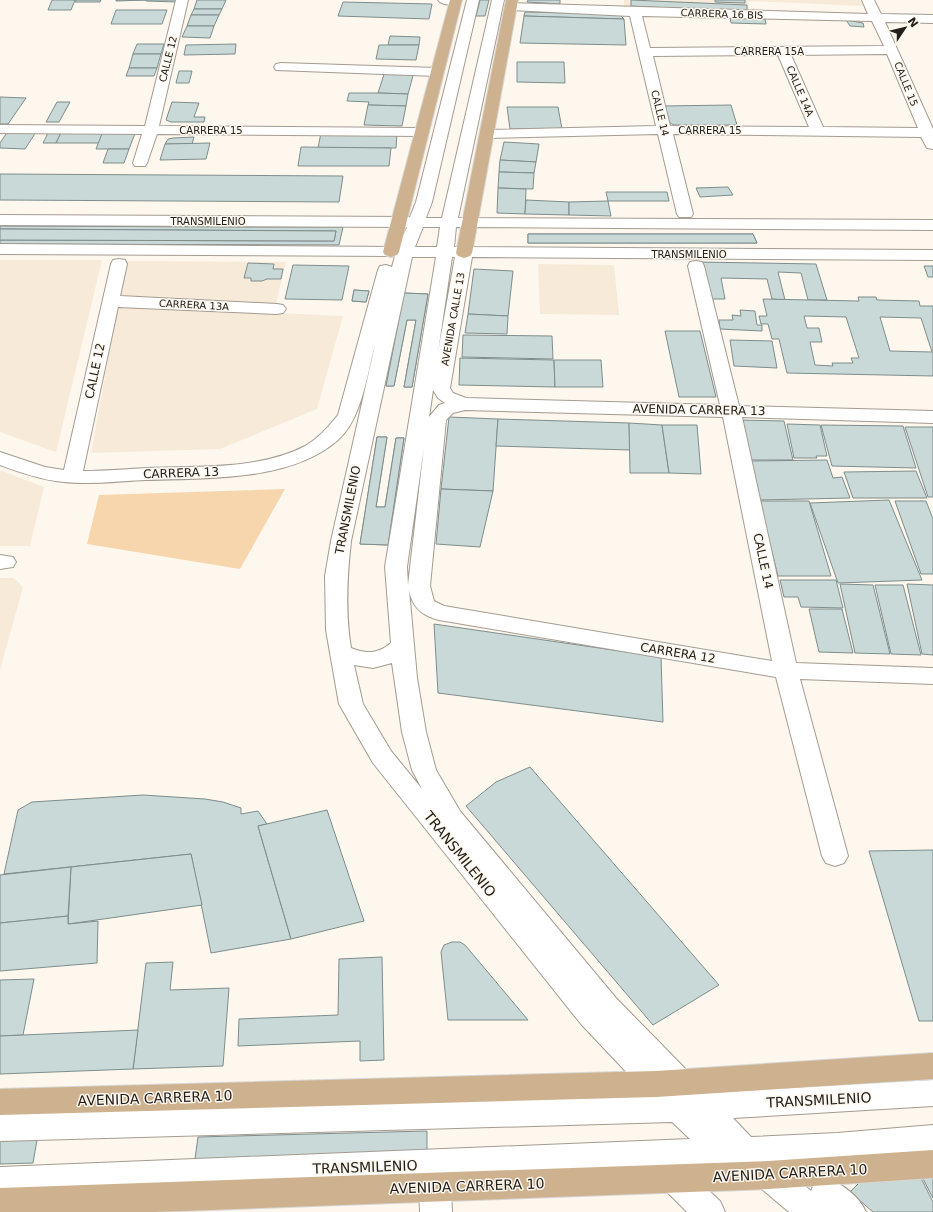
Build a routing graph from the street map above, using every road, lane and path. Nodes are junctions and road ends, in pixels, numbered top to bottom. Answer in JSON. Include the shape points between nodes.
{"nodes":[{"id":1,"x":182,"y":0,"type":"edge"},
{"id":2,"x":444,"y":0,"type":"edge"},
{"id":3,"x":456,"y":0,"type":"edge"},
{"id":4,"x":473,"y":0,"type":"edge"},
{"id":5,"x":868,"y":0,"type":"edge"},
{"id":6,"x":507,"y":2,"type":"edge"},
{"id":7,"x":916,"y":7,"type":"dead end"},
{"id":8,"x":635,"y":12,"type":"junction"},
{"id":9,"x":876,"y":19,"type":"junction"},
{"id":10,"x":933,"y":19,"type":"edge"},
{"id":11,"x":892,"y":50,"type":"junction"},
{"id":12,"x":783,"y":51,"type":"junction"},
{"id":13,"x":645,"y":52,"type":"junction"},
{"id":14,"x":281,"y":67,"type":"dead end"},
{"id":15,"x":437,"y":72,"type":"junction"},
{"id":16,"x":0,"y":129,"type":"edge"},
{"id":17,"x":151,"y":130,"type":"junction"},
{"id":18,"x":664,"y":130,"type":"junction"},
{"id":19,"x":817,"y":130,"type":"junction"},
{"id":20,"x":421,"y":132,"type":"junction"},
{"id":21,"x":929,"y":132,"type":"edge"},
{"id":22,"x":487,"y":134,"type":"junction"},
{"id":23,"x":933,"y":148,"type":"edge"},
{"id":24,"x":140,"y":163,"type":"dead end"},
{"id":25,"x":685,"y":214,"type":"dead end"},
{"id":26,"x":0,"y":220,"type":"edge"},
{"id":27,"x":408,"y":223,"type":"junction"},
{"id":28,"x":459,"y":224,"type":"junction"},
{"id":29,"x":933,"y":226,"type":"edge"},
{"id":30,"x":0,"y":249,"type":"edge"},
{"id":31,"x":398,"y":252,"type":"junction"},
{"id":32,"x":455,"y":253,"type":"junction"},
{"id":33,"x":933,"y":255,"type":"edge"},
{"id":34,"x":119,"y":264,"type":"dead end"},
{"id":35,"x":696,"y":266,"type":"dead end"},
{"id":36,"x":111,"y":301,"type":"junction"},
{"id":37,"x":278,"y":309,"type":"dead end"},
{"id":38,"x":465,"y":404,"type":"junction"},
{"id":39,"x":731,"y":411,"type":"junction"},
{"id":40,"x":933,"y":417,"type":"edge"},
{"id":41,"x":0,"y":458,"type":"edge"},
{"id":42,"x":72,"y":477,"type":"junction"},
{"id":43,"x":404,"y":645,"type":"junction"},
{"id":44,"x":340,"y":652,"type":"junction"},
{"id":45,"x":786,"y":671,"type":"junction"},
{"id":46,"x":933,"y":676,"type":"edge"},
{"id":47,"x":835,"y":856,"type":"dead end"},
{"id":48,"x":933,"y":1066,"type":"edge"},
{"id":49,"x":933,"y":1093,"type":"edge"},
{"id":50,"x":679,"y":1096,"type":"junction"},
{"id":51,"x":0,"y":1102,"type":"edge"},
{"id":52,"x":0,"y":1127,"type":"edge"},
{"id":53,"x":933,"y":1140,"type":"edge"},
{"id":54,"x":738,"y":1151,"type":"junction"},
{"id":55,"x":933,"y":1164,"type":"edge"},
{"id":56,"x":768,"y":1175,"type":"junction"},
{"id":57,"x":675,"y":1179,"type":"junction"},
{"id":58,"x":0,"y":1181,"type":"edge"},
{"id":59,"x":435,"y":1200,"type":"edge"},
{"id":60,"x":819,"y":1202,"type":"edge"},
{"id":61,"x":0,"y":1203,"type":"edge"},
{"id":62,"x":709,"y":1212,"type":"edge"},
{"id":63,"x":850,"y":1212,"type":"edge"}],
"edges":[{"from":1,"to":17,"type":"street","name":"CALLE 12"},
{"from":2,"to":3,"type":"street"},
{"from":3,"to":15,"type":"main road"},
{"from":4,"to":27,"type":"street","name":"TRANSMILENIO","via":[[427,189]]},
{"from":5,"to":9,"type":"street","name":"CALLE 15"},
{"from":6,"to":8,"type":"street","name":"CARRERA 16 BIS"},
{"from":6,"to":22,"type":"main road"},
{"from":6,"to":28,"type":"street","name":"TRANSMILENIO"},
{"from":7,"to":9,"type":"street","via":[[890,12]]},
{"from":8,"to":9,"type":"street","name":"CARRERA 16 BIS"},
{"from":8,"to":13,"type":"street","name":"CALLE 14"},
{"from":9,"to":10,"type":"street","name":"CARRERA 16 BIS"},
{"from":9,"to":11,"type":"street","name":"CALLE 15"},
{"from":11,"to":12,"type":"street","name":"CARRERA 15A"},
{"from":11,"to":21,"type":"street","name":"CALLE 15"},
{"from":12,"to":13,"type":"street","name":"CARRERA 15A"},
{"from":12,"to":19,"type":"street","name":"CALLE 14A"},
{"from":13,"to":18,"type":"street","name":"CALLE 14"},
{"from":14,"to":15,"type":"street"},
{"from":15,"to":20,"type":"main road"},
{"from":16,"to":17,"type":"street","name":"CARRERA 15"},
{"from":17,"to":20,"type":"street","name":"CARRERA 15"},
{"from":17,"to":24,"type":"street","name":"CALLE 12"},
{"from":18,"to":19,"type":"street","name":"CARRERA 15"},
{"from":18,"to":22,"type":"street","name":"CARRERA 15"},
{"from":18,"to":25,"type":"street","name":"CALLE 14"},
{"from":19,"to":21,"type":"street","name":"CARRERA 15"},
{"from":20,"to":27,"type":"main road"},
{"from":21,"to":23,"type":"street","name":"CALLE 15"},
{"from":22,"to":28,"type":"main road"},
{"from":26,"to":27,"type":"street","name":"TRANSMILENIO"},
{"from":27,"to":28,"type":"street","name":"TRANSMILENIO"},
{"from":27,"to":31,"type":"street","name":"TRANSMILENIO"},
{"from":28,"to":29,"type":"street","name":"TRANSMILENIO"},
{"from":28,"to":32,"type":"street","name":"TRANSMILENIO"},
{"from":30,"to":31,"type":"street","name":"TRANSMILENIO"},
{"from":31,"to":32,"type":"street","name":"TRANSMILENIO"},
{"from":31,"to":42,"type":"street","name":"CARRERA 13","via":[[346,416],[333,436],[308,451],[269,465],[222,471]]},
{"from":31,"to":44,"type":"street","name":"TRANSMILENIO","via":[[341,541],[336,576]]},
{"from":32,"to":33,"type":"street","name":"TRANSMILENIO"},
{"from":32,"to":38,"type":"street","name":"AVENIDA CALLE 13","via":[[458,331],[441,388],[450,398]]},
{"from":32,"to":43,"type":"street","name":"TRANSMILENIO","via":[[396,567]]},
{"from":34,"to":36,"type":"street","name":"CALLE 12"},
{"from":35,"to":39,"type":"street","name":"CALLE 14"},
{"from":36,"to":37,"type":"street","name":"CARRERA 13A"},
{"from":36,"to":42,"type":"street","name":"CALLE 12"},
{"from":38,"to":39,"type":"street","name":"AVENIDA CARRERA 13"},
{"from":38,"to":45,"type":"street","name":"CARRERA 12","via":[[446,409],[437,419],[419,586],[421,601],[426,607],[439,613]]},
{"from":39,"to":40,"type":"street","name":"AVENIDA CARRERA 13"},
{"from":39,"to":45,"type":"street","name":"CALLE 14"},
{"from":41,"to":42,"type":"street","name":"CARRERA 13","via":[[38,471]]},
{"from":43,"to":44,"type":"street","via":[[396,652],[376,661],[365,661]]},
{"from":43,"to":50,"type":"street","name":"TRANSMILENIO","via":[[414,732],[424,770],[451,818]]},
{"from":44,"to":50,"type":"street","name":"TRANSMILENIO","via":[[351,704],[382,757],[591,1014]]},
{"from":45,"to":46,"type":"street","name":"CARRERA 12"},
{"from":45,"to":47,"type":"street","name":"CALLE 14"},
{"from":48,"to":50,"type":"main road","name":"AVENIDA CARRERA 10"},
{"from":49,"to":50,"type":"street","name":"TRANSMILENIO"},
{"from":50,"to":51,"type":"main road","name":"AVENIDA CARRERA 10"},
{"from":50,"to":52,"type":"street","name":"TRANSMILENIO"},
{"from":50,"to":54,"type":"street","name":"TRANSMILENIO","via":[[700,1129]]},
{"from":53,"to":54,"type":"street","name":"TRANSMILENIO"},
{"from":54,"to":56,"type":"street","name":"TRANSMILENIO"},
{"from":54,"to":58,"type":"street","name":"TRANSMILENIO"},
{"from":55,"to":56,"type":"main road","name":"AVENIDA CARRERA 10"},
{"from":56,"to":57,"type":"main road","name":"AVENIDA CARRERA 10"},
{"from":56,"to":60,"type":"street","name":"TRANSMILENIO"},
{"from":57,"to":59,"type":"main road","name":"AVENIDA CARRERA 10"},
{"from":57,"to":62,"type":"street"},
{"from":59,"to":61,"type":"main road","name":"AVENIDA CARRERA 10"},
{"from":60,"to":63,"type":"street","name":"TRANSMILENIO"}]}
